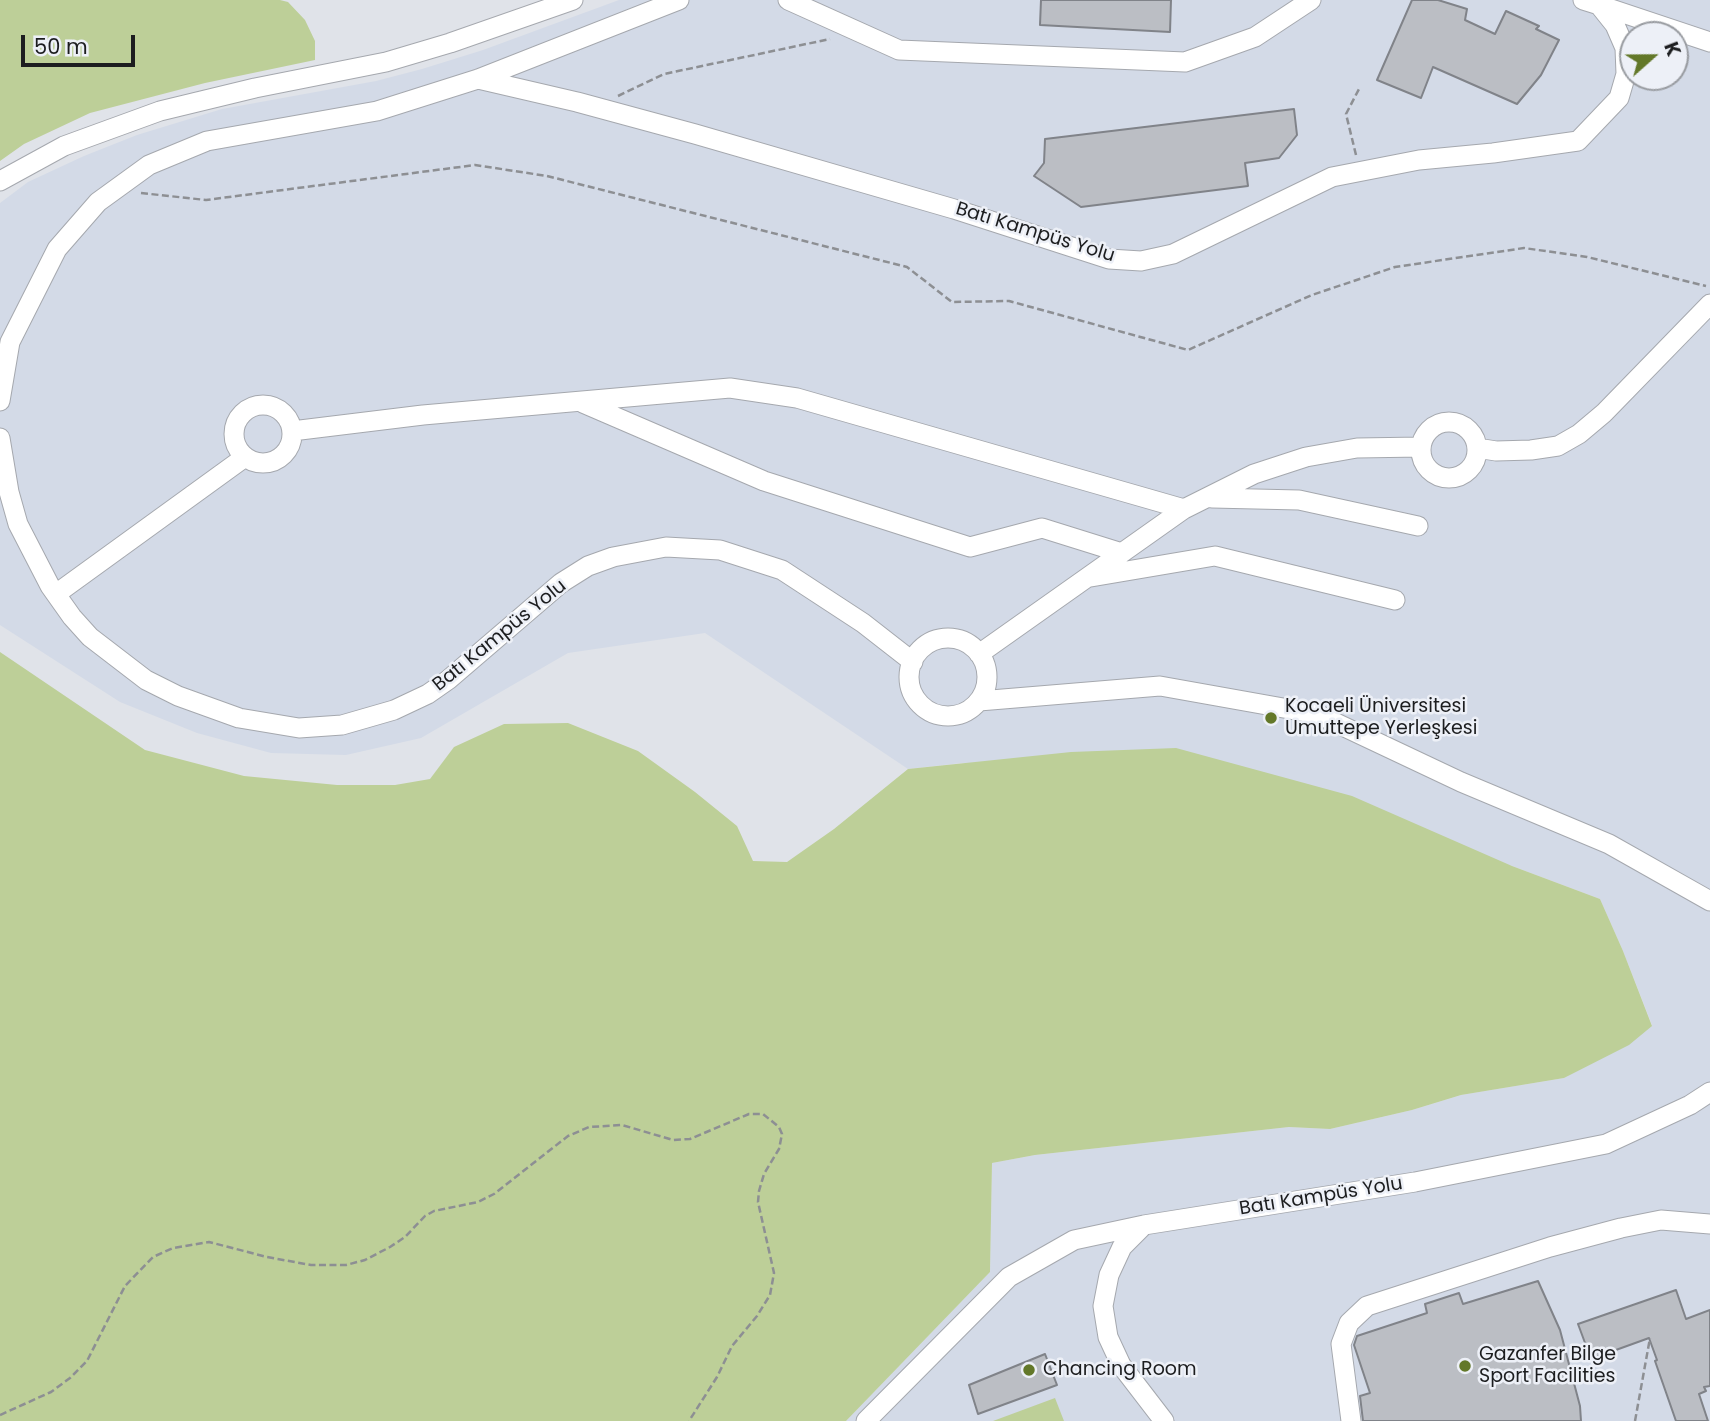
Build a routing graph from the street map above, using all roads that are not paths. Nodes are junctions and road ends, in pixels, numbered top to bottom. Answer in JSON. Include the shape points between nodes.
{"nodes":[{"id":1,"x":573,"y":0,"type":"edge"},
{"id":2,"x":679,"y":0,"type":"edge"},
{"id":3,"x":788,"y":0,"type":"edge"},
{"id":4,"x":1311,"y":0,"type":"edge"},
{"id":5,"x":1591,"y":3,"type":"edge"},
{"id":6,"x":1710,"y":42,"type":"edge"},
{"id":7,"x":478,"y":79,"type":"junction"},
{"id":8,"x":0,"y":181,"type":"edge"},
{"id":9,"x":1710,"y":304,"type":"edge"},
{"id":10,"x":3,"y":368,"type":"edge"},
{"id":11,"x":0,"y":401,"type":"edge"},
{"id":12,"x":582,"y":402,"type":"junction"},
{"id":13,"x":292,"y":430,"type":"junction"},
{"id":14,"x":1421,"y":447,"type":"junction"},
{"id":15,"x":1477,"y":448,"type":"junction"},
{"id":16,"x":1,"y":450,"type":"edge"},
{"id":17,"x":245,"y":457,"type":"junction"},
{"id":18,"x":1207,"y":497,"type":"junction"},
{"id":19,"x":1184,"y":509,"type":"junction"},
{"id":20,"x":1418,"y":526,"type":"dead end"},
{"id":21,"x":1122,"y":553,"type":"junction"},
{"id":22,"x":1087,"y":578,"type":"junction"},
{"id":23,"x":56,"y":594,"type":"junction"},
{"id":24,"x":1395,"y":600,"type":"dead end"},
{"id":25,"x":979,"y":654,"type":"junction"},
{"id":26,"x":913,"y":662,"type":"junction"},
{"id":27,"x":979,"y":701,"type":"junction"},
{"id":28,"x":1710,"y":901,"type":"edge"},
{"id":29,"x":1710,"y":1092,"type":"edge"},
{"id":30,"x":1144,"y":1224,"type":"junction"},
{"id":31,"x":1710,"y":1224,"type":"edge"},
{"id":32,"x":866,"y":1421,"type":"edge"},
{"id":33,"x":1164,"y":1421,"type":"edge"},
{"id":34,"x":1351,"y":1421,"type":"edge"}],
"edges":[{"from":1,"to":8,"type":"street","via":[[386,62],[160,111],[64,146]]},
{"from":2,"to":7,"type":"street"},
{"from":3,"to":4,"type":"street","via":[[899,50],[1185,62],[1255,37]]},
{"from":5,"to":6,"type":"street"},
{"from":5,"to":7,"type":"street","name":"Batı Kampüs Yolu","via":[[1615,25],[1625,48],[1626,74],[1619,98],[1578,141],[1419,160],[1332,177],[1173,254],[1141,261],[1109,259],[695,134]]},
{"from":7,"to":10,"type":"street","via":[[377,111],[207,141],[149,165],[98,202],[57,249],[10,342]]},
{"from":9,"to":15,"type":"street","via":[[1579,434],[1558,446]]},
{"from":10,"to":11,"type":"street"},
{"from":12,"to":13,"type":"street"},
{"from":12,"to":19,"type":"street","via":[[730,388],[761,391]]},
{"from":12,"to":21,"type":"street","via":[[764,481],[970,547],[1042,528]]},
{"from":13,"to":17,"type":"street","via":[[288,449],[273,462],[264,464]]},
{"from":13,"to":17,"type":"street","via":[[284,413],[276,408],[257,405],[248,409],[234,432]]},
{"from":14,"to":15,"type":"street","via":[[1429,430],[1445,422],[1470,432]]},
{"from":14,"to":15,"type":"street","via":[[1424,465],[1448,478],[1466,473]]},
{"from":14,"to":18,"type":"street","via":[[1357,448],[1306,457],[1254,474]]},
{"from":16,"to":23,"type":"street","name":"Batı Kampüs Yolu","via":[[18,524]]},
{"from":17,"to":23,"type":"street"},
{"from":18,"to":19,"type":"street"},
{"from":18,"to":20,"type":"street","via":[[1299,500]]},
{"from":19,"to":21,"type":"street"},
{"from":21,"to":22,"type":"street"},
{"from":22,"to":24,"type":"street","via":[[1214,556]]},
{"from":22,"to":25,"type":"street"},
{"from":23,"to":26,"type":"street","name":"Batı Kampüs Yolu","via":[[90,637],[146,680],[239,718],[299,728],[374,718],[428,694],[561,583],[588,566],[666,547],[720,551],[782,570]]},
{"from":25,"to":26,"type":"street","via":[[959,639],[947,638],[924,646]]},
{"from":25,"to":27,"type":"street","via":[[987,677]]},
{"from":26,"to":27,"type":"street","via":[[909,680],[913,693],[931,712],[957,715]]},
{"from":27,"to":28,"type":"street","via":[[1160,686],[1317,714],[1461,782],[1609,844]]},
{"from":29,"to":30,"type":"street","name":"Batı Kampüs Yolu","via":[[1606,1144],[1415,1182]]},
{"from":30,"to":32,"type":"street","name":"Batı Kampüs Yolu","via":[[1074,1240],[1009,1277]]},
{"from":30,"to":33,"type":"street","via":[[1122,1247],[1109,1275],[1103,1306],[1108,1337],[1121,1365]]},
{"from":31,"to":34,"type":"street","via":[[1661,1220],[1621,1228],[1367,1306],[1349,1323],[1341,1344]]}]}
